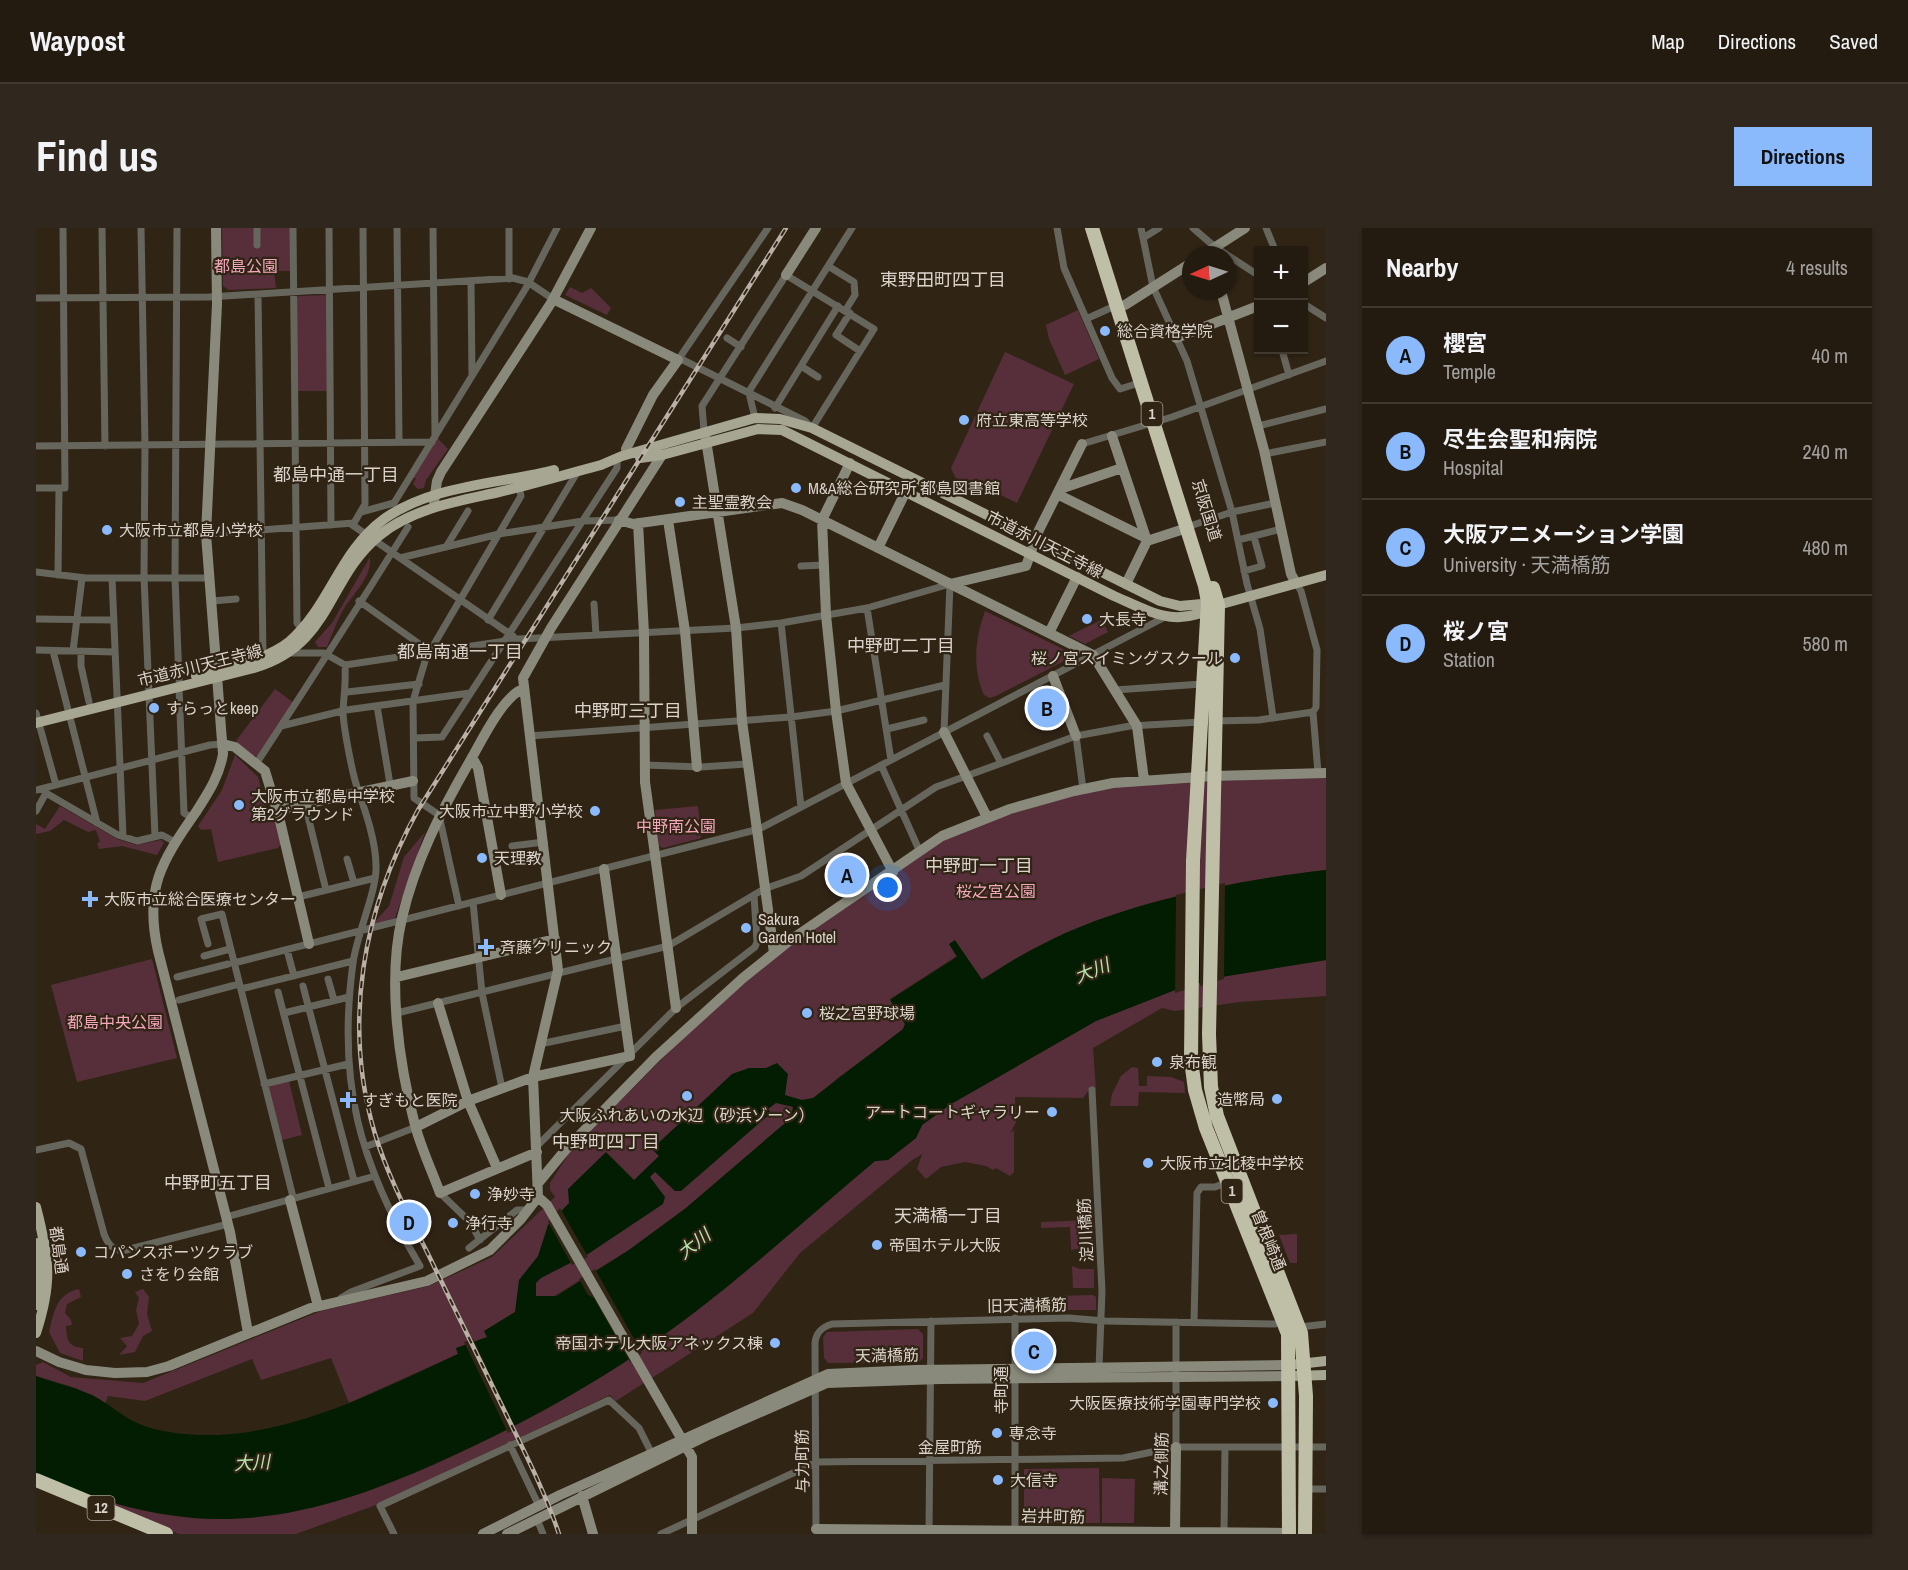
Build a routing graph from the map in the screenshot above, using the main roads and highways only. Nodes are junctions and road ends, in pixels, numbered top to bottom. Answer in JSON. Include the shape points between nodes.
{"nodes":[{"id":1,"x":1092,"y":228,"type":"edge"},
{"id":2,"x":1100,"y":228,"type":"edge"},
{"id":3,"x":1122,"y":305,"type":"junction"},
{"id":4,"x":1158,"y":422,"type":"junction"},
{"id":5,"x":772,"y":423,"type":"junction"},
{"id":6,"x":702,"y":436,"type":"junction"},
{"id":7,"x":621,"y":456,"type":"junction"},
{"id":8,"x":603,"y":461,"type":"junction"},
{"id":9,"x":369,"y":538,"type":"junction"},
{"id":10,"x":1326,"y":574,"type":"edge"},
{"id":11,"x":1211,"y":606,"type":"junction"},
{"id":12,"x":217,"y":673,"type":"junction"},
{"id":13,"x":117,"y":698,"type":"junction"},
{"id":14,"x":68,"y":711,"type":"junction"},
{"id":15,"x":37,"y":718,"type":"edge"},
{"id":16,"x":1208,"y":722,"type":"junction"},
{"id":17,"x":1198,"y":780,"type":"joint"},
{"id":18,"x":1212,"y":811,"type":"joint"},
{"id":19,"x":36,"y":1207,"type":"edge"},
{"id":20,"x":36,"y":1243,"type":"edge"},
{"id":21,"x":36,"y":1305,"type":"edge"},
{"id":22,"x":36,"y":1333,"type":"edge"},
{"id":23,"x":1326,"y":1361,"type":"edge"},
{"id":24,"x":1305,"y":1369,"type":"junction"},
{"id":25,"x":1290,"y":1370,"type":"junction"},
{"id":26,"x":1326,"y":1375,"type":"edge"},
{"id":27,"x":36,"y":1480,"type":"edge"},
{"id":28,"x":36,"y":1490,"type":"edge"},
{"id":29,"x":145,"y":1534,"type":"edge"},
{"id":30,"x":166,"y":1534,"type":"edge"},
{"id":31,"x":1289,"y":1534,"type":"edge"},
{"id":32,"x":1305,"y":1534,"type":"edge"}],
"edges":[{"from":1,"to":3,"type":"highway","name":"京阪国道","number":"1"},
{"from":2,"to":3,"type":"highway","name":"京阪国道","number":"1"},
{"from":3,"to":4,"type":"highway","name":"京阪国道","number":"1"},
{"from":3,"to":4,"type":"highway","name":"京阪国道","number":"1","via":[[1142,382]]},
{"from":4,"to":11,"type":"highway","name":"京阪国道","number":"1"},
{"from":5,"to":6,"type":"main road","name":"市道赤川天王寺線"},
{"from":5,"to":6,"type":"main road","name":"市道赤川天王寺線","via":[[755,418]]},
{"from":5,"to":11,"type":"main road","name":"市道赤川天王寺線","via":[[812,428],[1170,604]]},
{"from":5,"to":11,"type":"main road","name":"市道赤川天王寺線","via":[[1148,612],[1179,618]]},
{"from":6,"to":7,"type":"main road","via":[[662,455]]},
{"from":6,"to":7,"type":"main road","name":"市道赤川天王寺線","via":[[666,443],[658,440]]},
{"from":7,"to":8,"type":"main road"},
{"from":7,"to":8,"type":"main road"},
{"from":8,"to":9,"type":"main road","name":"市道赤川天王寺線","via":[[429,510]]},
{"from":8,"to":9,"type":"main road","name":"市道赤川天王寺線","via":[[436,493],[398,511]]},
{"from":9,"to":12,"type":"main road","name":"市道赤川天王寺線","via":[[348,555],[312,616],[284,645]]},
{"from":9,"to":12,"type":"main road","name":"市道赤川天王寺線","via":[[323,618],[288,653],[263,666]]},
{"from":10,"to":11,"type":"main road","name":"市道赤川天王寺線"},
{"from":11,"to":16,"type":"highway","name":"京阪国道","number":"1"},
{"from":11,"to":16,"type":"highway","name":"京阪国道","number":"1","via":[[1202,684]]},
{"from":12,"to":13,"type":"main road","name":"市道赤川天王寺線"},
{"from":13,"to":14,"type":"main road","name":"市道赤川天王寺線"},
{"from":13,"to":14,"type":"main road","name":"市道赤川天王寺線","via":[[89,702]]},
{"from":14,"to":15,"type":"main road","name":"市道赤川天王寺線"},
{"from":16,"to":17,"type":"highway","name":"京阪国道","number":"1"},
{"from":16,"to":18,"type":"highway","name":"京阪国道","number":"1"},
{"from":17,"to":25,"type":"highway","name":"曽根崎通","number":"1","via":[[1190,1014],[1195,1090],[1206,1128],[1284,1321]]},
{"from":18,"to":24,"type":"highway","name":"曽根崎通","number":"1","via":[[1210,1081],[1217,1116],[1300,1327]]},
{"from":19,"to":22,"type":"main road","name":"都島通","via":[[49,1273],[47,1299]]},
{"from":20,"to":21,"type":"main road","name":"都島通","via":[[40,1273]]},
{"from":23,"to":24,"type":"main road","name":"天満橋筋"},
{"from":24,"to":25,"type":"main road","name":"天満橋筋"},
{"from":24,"to":26,"type":"main road","name":"天満橋筋"},
{"from":24,"to":32,"type":"highway","name":"曽根崎通","number":"1"},
{"from":25,"to":31,"type":"highway","name":"曽根崎通","number":"1"},
{"from":27,"to":30,"type":"highway","number":"12"},
{"from":28,"to":29,"type":"highway","number":"12"}]}
